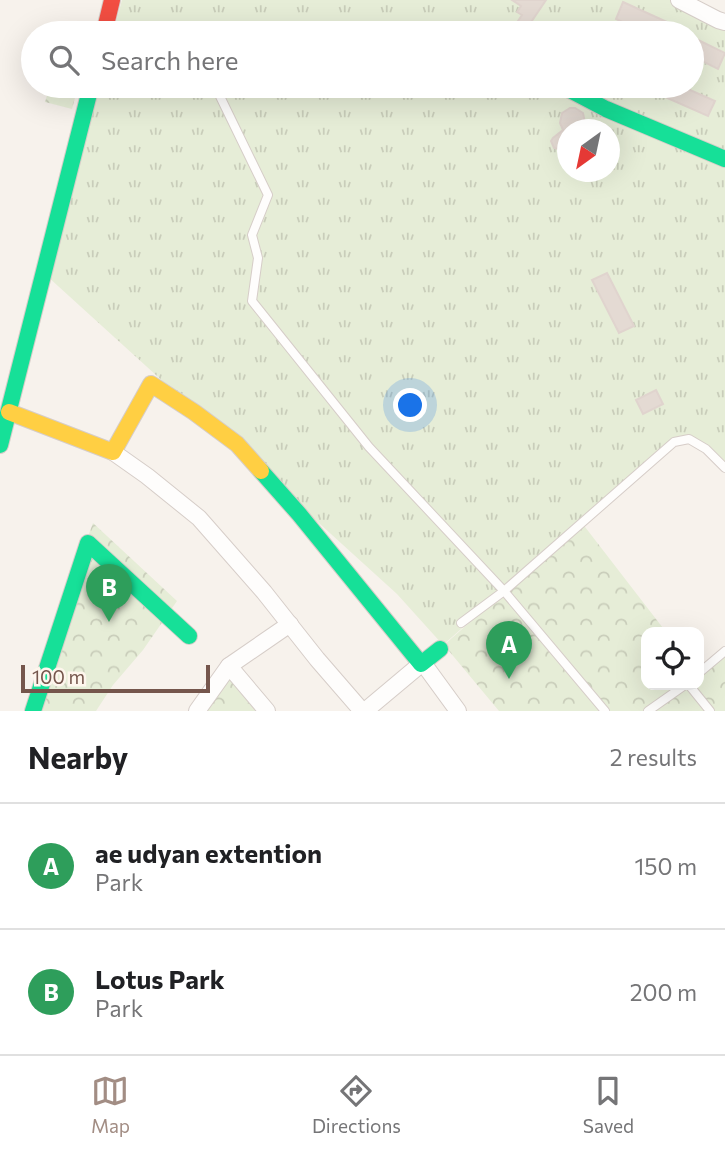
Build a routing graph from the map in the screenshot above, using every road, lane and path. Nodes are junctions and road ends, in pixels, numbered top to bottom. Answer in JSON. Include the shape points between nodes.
{"nodes":[{"id":1,"x":112,"y":0,"type":"edge"},
{"id":2,"x":679,"y":0,"type":"edge"},
{"id":3,"x":107,"y":21,"type":"edge"},
{"id":4,"x":725,"y":22,"type":"edge"},
{"id":5,"x":88,"y":98,"type":"edge"},
{"id":6,"x":221,"y":98,"type":"edge"},
{"id":7,"x":585,"y":98,"type":"edge"},
{"id":8,"x":725,"y":159,"type":"edge"},
{"id":9,"x":9,"y":412,"type":"junction"},
{"id":10,"x":0,"y":445,"type":"edge"},
{"id":11,"x":113,"y":452,"type":"junction"},
{"id":12,"x":725,"y":468,"type":"edge"},
{"id":13,"x":504,"y":591,"type":"junction"},
{"id":14,"x":461,"y":623,"type":"dead end"},
{"id":15,"x":290,"y":624,"type":"junction"},
{"id":16,"x":189,"y":636,"type":"dead end"},
{"id":17,"x":440,"y":649,"type":"dead end"},
{"id":18,"x":725,"y":651,"type":"edge"},
{"id":19,"x":422,"y":663,"type":"junction"},
{"id":20,"x":229,"y":666,"type":"junction"},
{"id":21,"x":704,"y":670,"type":"edge"},
{"id":22,"x":680,"y":690,"type":"edge"},
{"id":23,"x":691,"y":690,"type":"edge"},
{"id":24,"x":33,"y":711,"type":"edge"},
{"id":25,"x":197,"y":711,"type":"edge"},
{"id":26,"x":267,"y":711,"type":"edge"},
{"id":27,"x":363,"y":711,"type":"edge"},
{"id":28,"x":458,"y":711,"type":"edge"},
{"id":29,"x":605,"y":711,"type":"edge"},
{"id":30,"x":648,"y":711,"type":"edge"},
{"id":31,"x":710,"y":711,"type":"edge"}],
"edges":[{"from":1,"to":3,"type":"street"},
{"from":2,"to":4,"type":"street"},
{"from":5,"to":9,"type":"street"},
{"from":6,"to":13,"type":"lane","via":[[268,195],[252,235],[258,258],[252,301],[369,447]]},
{"from":7,"to":8,"type":"street"},
{"from":9,"to":10,"type":"street"},
{"from":9,"to":11,"type":"street"},
{"from":11,"to":15,"type":"street","via":[[199,518]]},
{"from":11,"to":19,"type":"street","via":[[151,384],[194,412],[237,444]]},
{"from":12,"to":13,"type":"lane","via":[[690,439],[674,442]]},
{"from":13,"to":14,"type":"lane"},
{"from":13,"to":29,"type":"lane"},
{"from":15,"to":20,"type":"street"},
{"from":15,"to":27,"type":"street"},
{"from":16,"to":24,"type":"street","via":[[88,543]]},
{"from":17,"to":19,"type":"street"},
{"from":18,"to":21,"type":"lane"},
{"from":19,"to":27,"type":"street"},
{"from":19,"to":28,"type":"street"},
{"from":20,"to":25,"type":"street"},
{"from":20,"to":26,"type":"street"},
{"from":22,"to":30,"type":"lane"},
{"from":23,"to":31,"type":"lane"}]}
